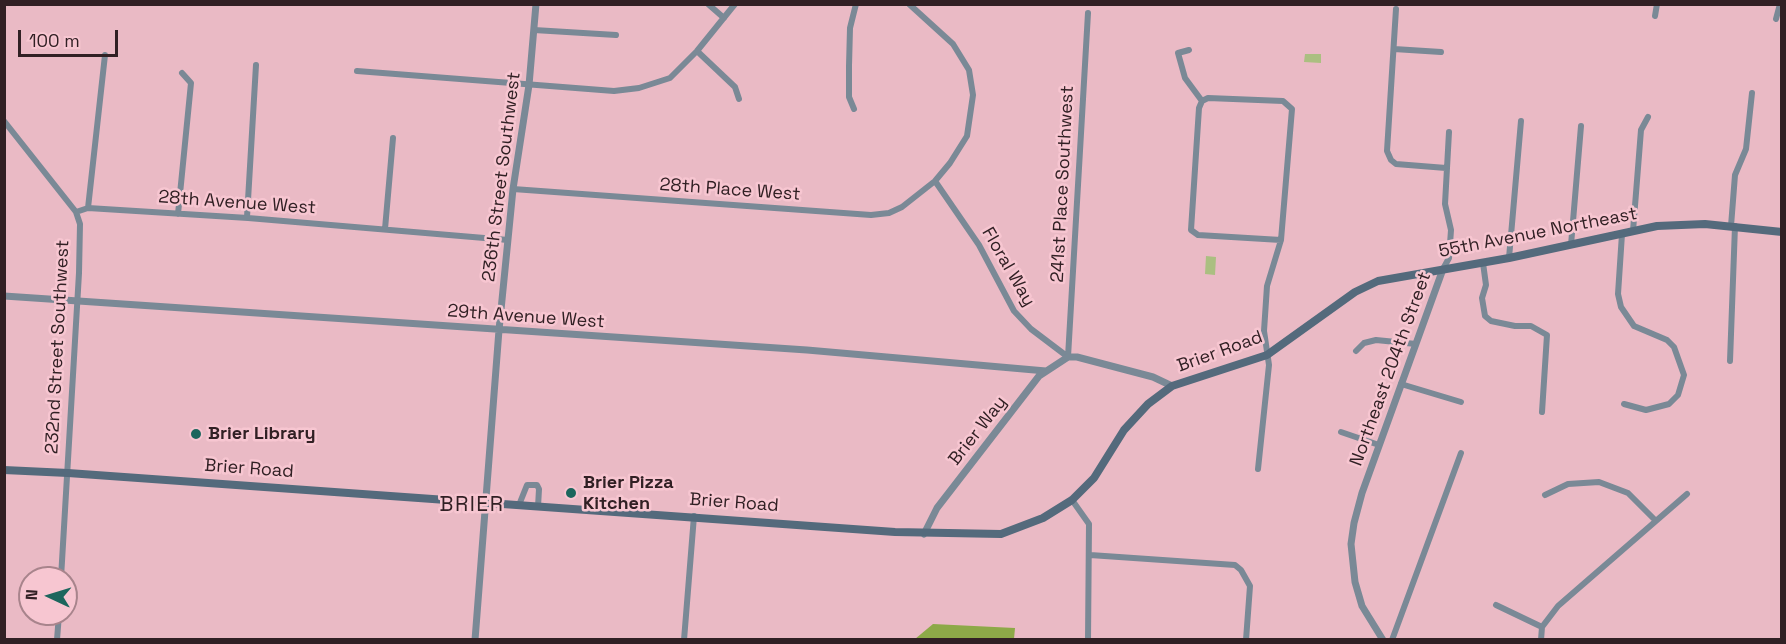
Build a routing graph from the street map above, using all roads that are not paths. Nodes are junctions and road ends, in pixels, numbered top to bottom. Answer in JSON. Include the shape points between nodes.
{"nodes":[{"id":1,"x":536,"y":4,"type":"edge"},
{"id":2,"x":708,"y":4,"type":"edge"},
{"id":3,"x":735,"y":4,"type":"edge"},
{"id":4,"x":856,"y":4,"type":"edge"},
{"id":5,"x":909,"y":4,"type":"edge"},
{"id":6,"x":1657,"y":4,"type":"edge"},
{"id":7,"x":1780,"y":4,"type":"edge"},
{"id":8,"x":1396,"y":9,"type":"dead end"},
{"id":9,"x":1088,"y":13,"type":"dead end"},
{"id":10,"x":1655,"y":16,"type":"dead end"},
{"id":11,"x":724,"y":18,"type":"junction"},
{"id":12,"x":1776,"y":19,"type":"dead end"},
{"id":13,"x":534,"y":30,"type":"junction"},
{"id":14,"x":616,"y":35,"type":"dead end"},
{"id":15,"x":1394,"y":49,"type":"junction"},
{"id":16,"x":1189,"y":50,"type":"dead end"},
{"id":17,"x":697,"y":51,"type":"junction"},
{"id":18,"x":1441,"y":52,"type":"dead end"},
{"id":19,"x":105,"y":56,"type":"dead end"},
{"id":20,"x":256,"y":65,"type":"dead end"},
{"id":21,"x":357,"y":71,"type":"dead end"},
{"id":22,"x":182,"y":73,"type":"dead end"},
{"id":23,"x":529,"y":85,"type":"junction"},
{"id":24,"x":1752,"y":93,"type":"dead end"},
{"id":25,"x":739,"y":99,"type":"dead end"},
{"id":26,"x":1202,"y":101,"type":"junction"},
{"id":27,"x":854,"y":109,"type":"dead end"},
{"id":28,"x":1648,"y":117,"type":"dead end"},
{"id":29,"x":4,"y":121,"type":"edge"},
{"id":30,"x":1521,"y":122,"type":"dead end"},
{"id":31,"x":1581,"y":126,"type":"dead end"},
{"id":32,"x":1449,"y":132,"type":"dead end"},
{"id":33,"x":393,"y":138,"type":"dead end"},
{"id":34,"x":1446,"y":168,"type":"junction"},
{"id":35,"x":935,"y":181,"type":"junction"},
{"id":36,"x":513,"y":189,"type":"junction"},
{"id":37,"x":88,"y":207,"type":"junction"},
{"id":38,"x":76,"y":212,"type":"junction"},
{"id":39,"x":178,"y":214,"type":"junction"},
{"id":40,"x":247,"y":218,"type":"junction"},
{"id":41,"x":1733,"y":226,"type":"junction"},
{"id":42,"x":385,"y":229,"type":"junction"},
{"id":43,"x":1633,"y":231,"type":"junction"},
{"id":44,"x":1782,"y":232,"type":"edge"},
{"id":45,"x":1622,"y":234,"type":"junction"},
{"id":46,"x":508,"y":240,"type":"junction"},
{"id":47,"x":1281,"y":240,"type":"junction"},
{"id":48,"x":1571,"y":245,"type":"junction"},
{"id":49,"x":1509,"y":258,"type":"junction"},
{"id":50,"x":1483,"y":263,"type":"junction"},
{"id":51,"x":1443,"y":269,"type":"junction"},
{"id":52,"x":4,"y":296,"type":"edge"},
{"id":53,"x":76,"y":302,"type":"junction"},
{"id":54,"x":1314,"y":324,"type":"joint"},
{"id":55,"x":498,"y":330,"type":"junction"},
{"id":56,"x":1416,"y":344,"type":"junction"},
{"id":57,"x":1356,"y":351,"type":"dead end"},
{"id":58,"x":1267,"y":355,"type":"junction"},
{"id":59,"x":1068,"y":357,"type":"junction"},
{"id":60,"x":1730,"y":361,"type":"dead end"},
{"id":61,"x":1046,"y":371,"type":"junction"},
{"id":62,"x":1401,"y":384,"type":"junction"},
{"id":63,"x":1172,"y":387,"type":"junction"},
{"id":64,"x":1461,"y":402,"type":"dead end"},
{"id":65,"x":1624,"y":404,"type":"dead end"},
{"id":66,"x":1542,"y":412,"type":"dead end"},
{"id":67,"x":1341,"y":432,"type":"dead end"},
{"id":68,"x":1379,"y":445,"type":"junction"},
{"id":69,"x":1461,"y":453,"type":"dead end"},
{"id":70,"x":1258,"y":469,"type":"dead end"},
{"id":71,"x":4,"y":470,"type":"edge"},
{"id":72,"x":68,"y":473,"type":"junction"},
{"id":73,"x":1687,"y":494,"type":"dead end"},
{"id":74,"x":1545,"y":495,"type":"dead end"},
{"id":75,"x":1072,"y":500,"type":"junction"},
{"id":76,"x":487,"y":503,"type":"junction"},
{"id":77,"x":519,"y":505,"type":"junction"},
{"id":78,"x":538,"y":507,"type":"junction"},
{"id":79,"x":694,"y":516,"type":"junction"},
{"id":80,"x":1656,"y":521,"type":"junction"},
{"id":81,"x":924,"y":534,"type":"junction"},
{"id":82,"x":1090,"y":555,"type":"junction"},
{"id":83,"x":62,"y":566,"type":"edge"},
{"id":84,"x":1496,"y":605,"type":"dead end"},
{"id":85,"x":1542,"y":627,"type":"junction"},
{"id":86,"x":475,"y":639,"type":"edge"},
{"id":87,"x":684,"y":639,"type":"edge"},
{"id":88,"x":1088,"y":639,"type":"edge"},
{"id":89,"x":1246,"y":639,"type":"edge"},
{"id":90,"x":1383,"y":639,"type":"edge"},
{"id":91,"x":1392,"y":639,"type":"edge"},
{"id":92,"x":1541,"y":639,"type":"edge"}],
"edges":[{"from":1,"to":13,"type":"street","name":"236th Street Southwest"},
{"from":2,"to":11,"type":"street"},
{"from":3,"to":11,"type":"street"},
{"from":4,"to":27,"type":"street","via":[[850,28],[849,96]]},
{"from":5,"to":35,"type":"street","name":"28th Place West","via":[[954,44],[969,70],[973,92],[967,136]]},
{"from":6,"to":10,"type":"street"},
{"from":7,"to":12,"type":"street"},
{"from":8,"to":15,"type":"street"},
{"from":9,"to":59,"type":"street","name":"241st Place Southwest"},
{"from":11,"to":17,"type":"street"},
{"from":13,"to":14,"type":"street"},
{"from":13,"to":23,"type":"street","name":"236th Street Southwest"},
{"from":15,"to":18,"type":"street"},
{"from":15,"to":34,"type":"street","via":[[1390,159],[1396,164]]},
{"from":16,"to":26,"type":"street","via":[[1178,53],[1185,78]]},
{"from":17,"to":23,"type":"street","via":[[670,78],[639,88],[614,91]]},
{"from":17,"to":25,"type":"street","via":[[735,87]]},
{"from":19,"to":37,"type":"street"},
{"from":20,"to":40,"type":"street"},
{"from":21,"to":23,"type":"street"},
{"from":22,"to":39,"type":"street","via":[[191,83]]},
{"from":23,"to":36,"type":"street","name":"236th Street Southwest"},
{"from":24,"to":41,"type":"street","via":[[1746,149],[1735,175]]},
{"from":26,"to":47,"type":"street","via":[[1191,230],[1198,235]]},
{"from":26,"to":47,"type":"street","via":[[1283,101],[1292,109]]},
{"from":28,"to":43,"type":"street","via":[[1641,130]]},
{"from":29,"to":38,"type":"street"},
{"from":30,"to":49,"type":"street"},
{"from":31,"to":48,"type":"street"},
{"from":32,"to":34,"type":"street","name":"Northeast 204th Street"},
{"from":33,"to":42,"type":"street"},
{"from":34,"to":51,"type":"street","name":"Northeast 204th Street","via":[[1445,204],[1451,230],[1449,258]]},
{"from":35,"to":36,"type":"street","name":"28th Place West","via":[[902,207],[871,215]]},
{"from":35,"to":59,"type":"street","name":"Floral Way","via":[[979,245],[1014,311]]},
{"from":36,"to":46,"type":"street","name":"236th Street Southwest"},
{"from":37,"to":38,"type":"street"},
{"from":37,"to":39,"type":"street","name":"28th Avenue West"},
{"from":38,"to":53,"type":"street","name":"232nd Street Southwest","via":[[80,235]]},
{"from":39,"to":40,"type":"street","name":"28th Avenue West"},
{"from":40,"to":42,"type":"street","name":"28th Avenue West"},
{"from":41,"to":43,"type":"main road","name":"55th Avenue Northeast","via":[[1681,224]]},
{"from":41,"to":44,"type":"main road","name":"55th Avenue Northeast"},
{"from":41,"to":60,"type":"street"},
{"from":42,"to":46,"type":"street","name":"28th Avenue West"},
{"from":43,"to":45,"type":"main road","name":"55th Avenue Northeast"},
{"from":45,"to":48,"type":"main road","name":"55th Avenue Northeast"},
{"from":45,"to":65,"type":"street","via":[[1618,294],[1621,307],[1634,326],[1674,347],[1684,375],[1678,395],[1669,404],[1646,410]]},
{"from":46,"to":55,"type":"street","name":"236th Street Southwest"},
{"from":47,"to":58,"type":"street","via":[[1267,285],[1263,331]]},
{"from":48,"to":49,"type":"main road","name":"55th Avenue Northeast"},
{"from":49,"to":50,"type":"main road","name":"55th Avenue Northeast"},
{"from":50,"to":51,"type":"main road","name":"55th Avenue Northeast"},
{"from":50,"to":66,"type":"street","via":[[1486,285],[1482,309],[1491,321],[1530,326],[1547,335]]},
{"from":51,"to":54,"type":"main road","name":"55th Avenue Northeast","via":[[1367,285]]},
{"from":51,"to":56,"type":"street","name":"Northeast 204th Street"},
{"from":52,"to":53,"type":"street","name":"29th Avenue West"},
{"from":53,"to":55,"type":"street","name":"29th Avenue West"},
{"from":53,"to":72,"type":"street","name":"232nd Street Southwest"},
{"from":54,"to":58,"type":"main road","name":"Brier Road"},
{"from":55,"to":61,"type":"street","name":"29th Avenue West","via":[[807,350]]},
{"from":55,"to":76,"type":"street","name":"236th Street Southwest"},
{"from":56,"to":57,"type":"street","via":[[1376,340],[1364,343]]},
{"from":56,"to":62,"type":"street","name":"Northeast 204th Street"},
{"from":58,"to":63,"type":"main road","name":"Brier Road"},
{"from":58,"to":70,"type":"street"},
{"from":59,"to":61,"type":"street","name":"Brier Way"},
{"from":59,"to":63,"type":"street","via":[[1153,377]]},
{"from":61,"to":81,"type":"street","name":"Brier Way","via":[[941,503]]},
{"from":62,"to":64,"type":"street"},
{"from":62,"to":68,"type":"street","name":"Northeast 204th Street"},
{"from":63,"to":75,"type":"main road","name":"Brier Road","via":[[1148,404],[1124,430],[1094,478]]},
{"from":67,"to":68,"type":"street"},
{"from":68,"to":90,"type":"street","name":"Northeast 204th Street","via":[[1357,509],[1351,544],[1362,606]]},
{"from":69,"to":91,"type":"street"},
{"from":71,"to":72,"type":"main road","name":"Brier Road"},
{"from":72,"to":76,"type":"main road","name":"Brier Road"},
{"from":72,"to":83,"type":"street","name":"232nd Street Southwest"},
{"from":73,"to":80,"type":"street"},
{"from":74,"to":80,"type":"street","via":[[1568,484],[1599,482],[1628,493]]},
{"from":75,"to":81,"type":"main road","name":"Brier Road","via":[[1043,518],[1001,534]]},
{"from":75,"to":82,"type":"street","via":[[1089,524]]},
{"from":76,"to":77,"type":"main road","name":"Brier Road"},
{"from":76,"to":86,"type":"street","name":"236th Street Southwest"},
{"from":77,"to":78,"type":"main road","name":"Brier Road"},
{"from":77,"to":78,"type":"street","via":[[527,485],[537,485]]},
{"from":78,"to":79,"type":"main road","name":"Brier Road"},
{"from":79,"to":81,"type":"main road","name":"Brier Road"},
{"from":79,"to":87,"type":"street"},
{"from":80,"to":85,"type":"street","via":[[1558,606]]},
{"from":82,"to":88,"type":"street"},
{"from":82,"to":89,"type":"street","via":[[1228,563],[1241,570],[1248,580],[1251,594]]},
{"from":84,"to":85,"type":"street"},
{"from":85,"to":92,"type":"street"}]}
